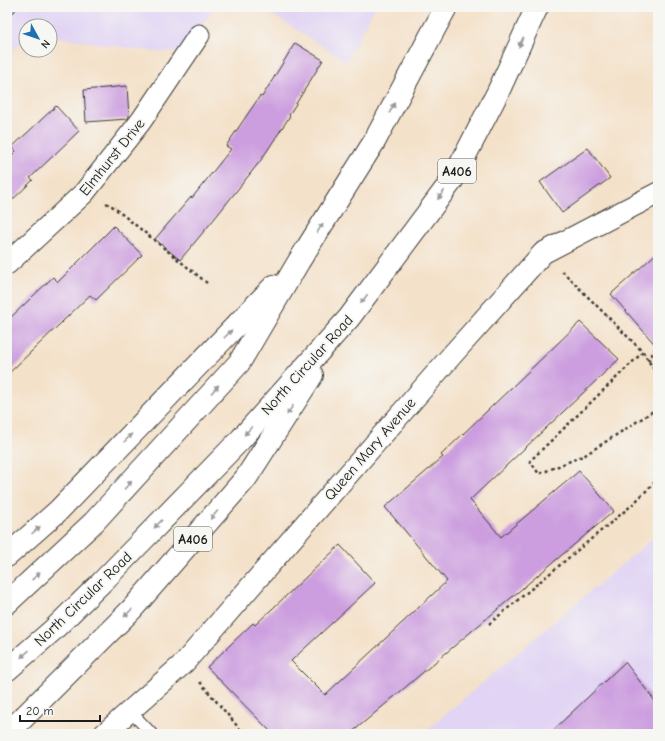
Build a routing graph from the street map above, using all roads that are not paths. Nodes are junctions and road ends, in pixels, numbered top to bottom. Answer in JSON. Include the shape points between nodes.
{"nodes":[{"id":1,"x":10,"y":7,"type":"edge"},
{"id":2,"x":446,"y":7,"type":"edge"},
{"id":3,"x":537,"y":7,"type":"edge"},
{"id":4,"x":7,"y":9,"type":"edge"},
{"id":5,"x":199,"y":35,"type":"dead end"},
{"id":6,"x":658,"y":193,"type":"edge"},
{"id":7,"x":299,"y":261,"type":"junction"},
{"id":8,"x":7,"y":264,"type":"edge"},
{"id":9,"x":349,"y":318,"type":"junction"},
{"id":10,"x":7,"y":556,"type":"edge"},
{"id":11,"x":7,"y":603,"type":"edge"},
{"id":12,"x":7,"y":670,"type":"edge"},
{"id":13,"x":130,"y":711,"type":"junction"},
{"id":14,"x":7,"y":734,"type":"edge"},
{"id":15,"x":104,"y":734,"type":"edge"},
{"id":16,"x":152,"y":734,"type":"edge"}],
"edges":[{"from":1,"to":4,"type":"lane"},
{"from":7,"to":2,"type":"highway","one_way":true,"via":[[374,142]]},
{"from":3,"to":9,"type":"highway","name":"North Circular Road","number":"A406","one_way":true,"via":[[498,92],[454,178]]},
{"from":5,"to":8,"type":"street","name":"Elmhurst Drive","via":[[141,121],[84,193]]},
{"from":6,"to":13,"type":"street","name":"Queen Mary Avenue","via":[[543,253],[184,663]]},
{"from":10,"to":7,"type":"highway","one_way":true,"via":[[58,510]]},
{"from":11,"to":7,"type":"highway","one_way":true,"via":[[94,522],[239,363]]},
{"from":9,"to":12,"type":"highway","name":"North Circular Road","number":"A406","one_way":true,"via":[[241,439],[114,569]]},
{"from":9,"to":14,"type":"highway","number":"A406","one_way":true,"via":[[246,478],[132,609]]},
{"from":13,"to":15,"type":"street","name":"Queen Mary Avenue"},
{"from":13,"to":16,"type":"lane"}]}
